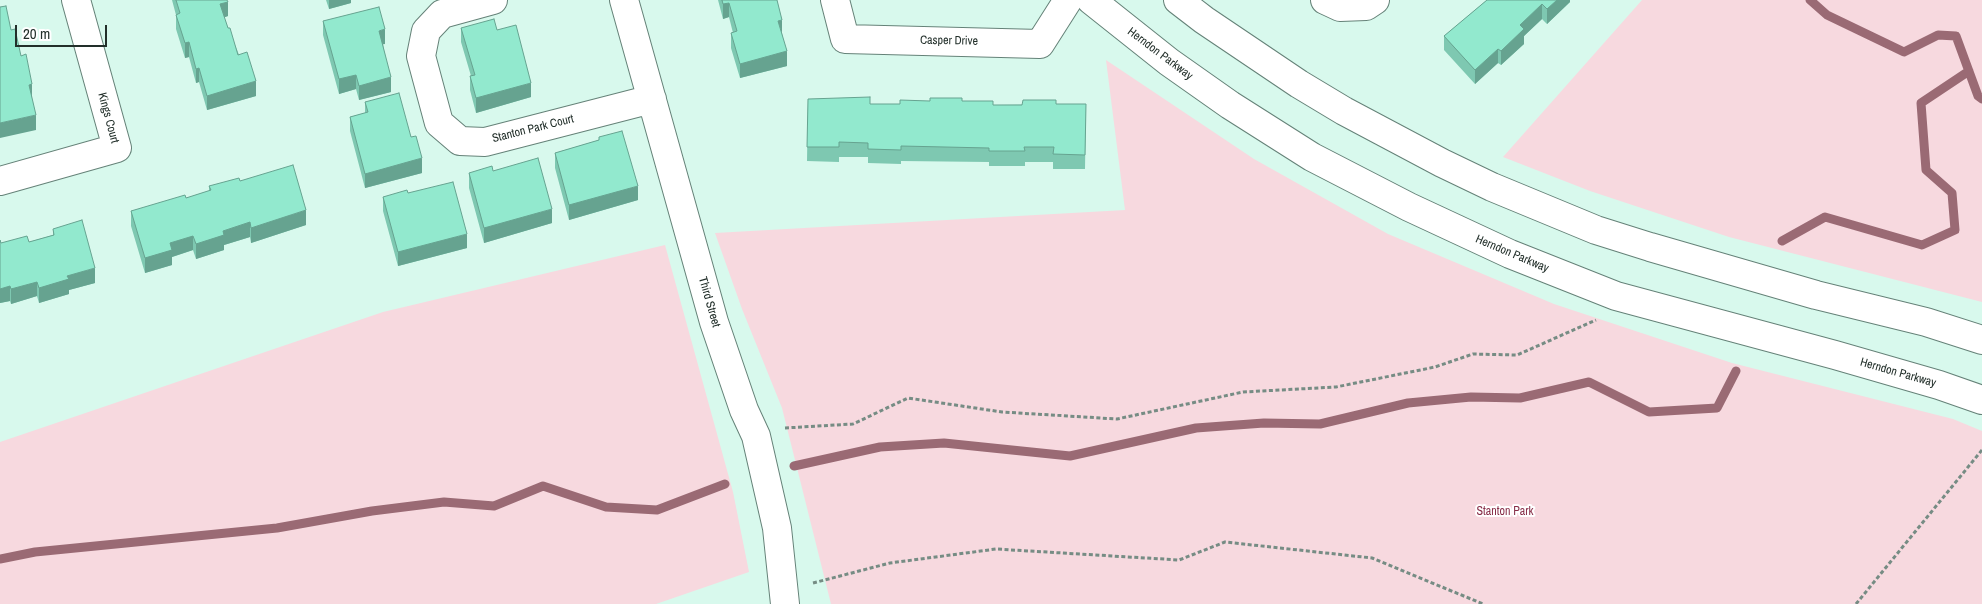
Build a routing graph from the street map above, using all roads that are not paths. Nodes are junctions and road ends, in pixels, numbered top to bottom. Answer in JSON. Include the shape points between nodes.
{"nodes":[{"id":1,"x":76,"y":0,"type":"edge"},
{"id":2,"x":493,"y":0,"type":"edge"},
{"id":3,"x":624,"y":0,"type":"edge"},
{"id":4,"x":835,"y":0,"type":"edge"},
{"id":5,"x":1068,"y":0,"type":"edge"},
{"id":6,"x":1091,"y":0,"type":"edge"},
{"id":7,"x":1178,"y":0,"type":"edge"},
{"id":8,"x":1325,"y":0,"type":"edge"},
{"id":9,"x":1375,"y":0,"type":"edge"},
{"id":10,"x":652,"y":99,"type":"junction"},
{"id":11,"x":0,"y":181,"type":"edge"},
{"id":12,"x":1982,"y":340,"type":"edge"},
{"id":13,"x":1982,"y":400,"type":"edge"},
{"id":14,"x":784,"y":597,"type":"edge"}],
"edges":[{"from":1,"to":11,"type":"main road","name":"Kings Court","via":[[117,148]]},
{"from":2,"to":10,"type":"main road","name":"Stanton Park Court","via":[[442,14],[426,31],[421,56],[439,123],[460,141],[485,142]]},
{"from":3,"to":10,"type":"main road","name":"Third Street"},
{"from":4,"to":5,"type":"main road","name":"Casper Drive","via":[[845,39],[1040,44]]},
{"from":6,"to":13,"type":"main road","name":"Herndon Parkway","via":[[1207,89],[1312,157],[1460,231],[1616,296],[1845,358]]},
{"from":7,"to":12,"type":"main road","via":[[1298,84],[1344,112],[1501,191],[1650,248]]},
{"from":8,"to":9,"type":"main road","via":[[1340,7],[1366,6]]},
{"from":10,"to":14,"type":"main road","name":"Third Street","via":[[714,322],[756,436],[777,528]]}]}
